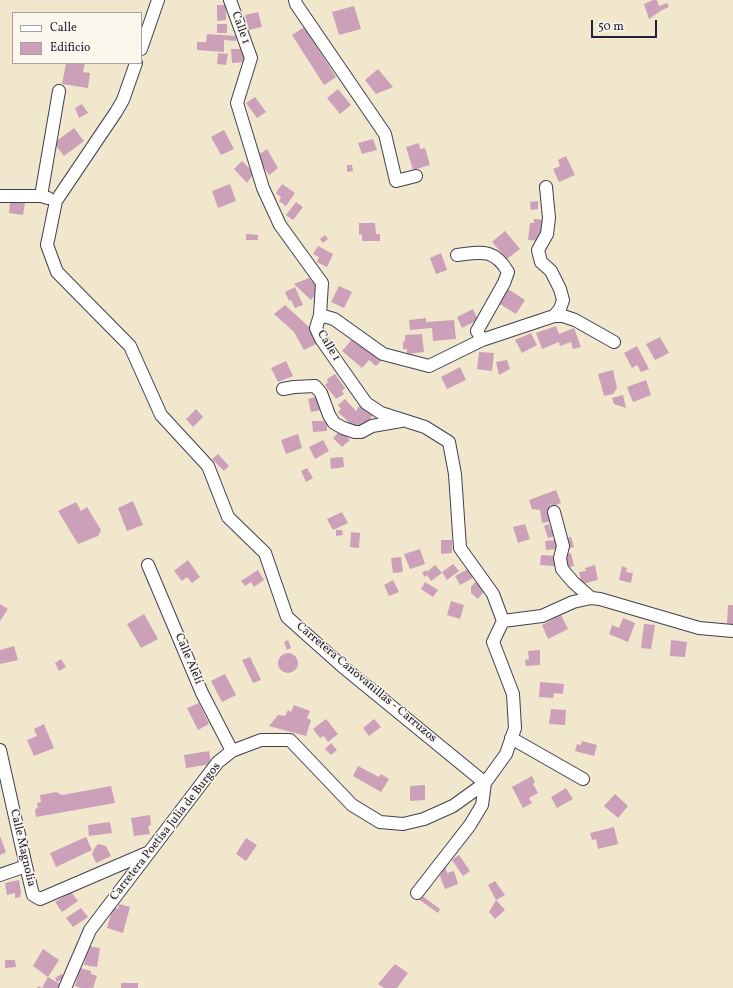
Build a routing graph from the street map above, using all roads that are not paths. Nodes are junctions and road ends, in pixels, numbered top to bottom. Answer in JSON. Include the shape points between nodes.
{"nodes":[{"id":1,"x":158,"y":0,"type":"edge"},
{"id":2,"x":230,"y":0,"type":"edge"},
{"id":3,"x":295,"y":0,"type":"edge"},
{"id":4,"x":142,"y":46,"type":"edge"},
{"id":5,"x":136,"y":64,"type":"edge"},
{"id":6,"x":59,"y":91,"type":"dead end"},
{"id":7,"x":416,"y":176,"type":"dead end"},
{"id":8,"x":546,"y":187,"type":"dead end"},
{"id":9,"x":0,"y":196,"type":"edge"},
{"id":10,"x":41,"y":196,"type":"junction"},
{"id":11,"x":56,"y":201,"type":"junction"},
{"id":12,"x":457,"y":255,"type":"dead end"},
{"id":13,"x":320,"y":315,"type":"junction"},
{"id":14,"x":554,"y":316,"type":"junction"},
{"id":15,"x":482,"y":340,"type":"junction"},
{"id":16,"x":614,"y":342,"type":"dead end"},
{"id":17,"x":283,"y":389,"type":"dead end"},
{"id":18,"x":404,"y":420,"type":"junction"},
{"id":19,"x":554,"y":512,"type":"dead end"},
{"id":20,"x":148,"y":565,"type":"dead end"},
{"id":21,"x":591,"y":598,"type":"junction"},
{"id":22,"x":503,"y":622,"type":"junction"},
{"id":23,"x":733,"y":631,"type":"edge"},
{"id":24,"x":512,"y":738,"type":"junction"},
{"id":25,"x":0,"y":750,"type":"edge"},
{"id":26,"x":232,"y":751,"type":"junction"},
{"id":27,"x":583,"y":779,"type":"dead end"},
{"id":28,"x":485,"y":782,"type":"junction"},
{"id":29,"x":148,"y":853,"type":"junction"},
{"id":30,"x":26,"y":866,"type":"junction"},
{"id":31,"x":0,"y":875,"type":"edge"},
{"id":32,"x":417,"y":893,"type":"dead end"},
{"id":33,"x":65,"y":988,"type":"edge"}],
"edges":[{"from":1,"to":4,"type":"street"},
{"from":2,"to":13,"type":"street","name":"Calle 1","via":[[251,58],[237,103],[263,188],[280,225],[322,283]]},
{"from":3,"to":7,"type":"street","via":[[385,134],[396,181]]},
{"from":5,"to":11,"type":"street","name":"Carretera Canovanillas - Carruzos","via":[[123,100]]},
{"from":6,"to":10,"type":"street"},
{"from":8,"to":14,"type":"street","via":[[547,234],[538,250],[542,262],[551,271],[562,295],[560,309]]},
{"from":9,"to":10,"type":"street"},
{"from":10,"to":11,"type":"street"},
{"from":11,"to":28,"type":"street","name":"Carretera Canovanillas - Carruzos","via":[[47,245],[57,272],[130,346],[160,415],[208,466],[228,517],[265,553],[287,617],[342,666]]},
{"from":12,"to":15,"type":"street","via":[[482,252],[494,256],[504,264],[508,272],[477,331]]},
{"from":13,"to":15,"type":"street","via":[[334,319],[383,354],[429,366]]},
{"from":13,"to":18,"type":"street","name":"Calle 1","via":[[316,328],[321,339],[366,403],[381,413]]},
{"from":14,"to":15,"type":"street"},
{"from":14,"to":16,"type":"street","via":[[575,320]]},
{"from":17,"to":18,"type":"street","via":[[316,386],[334,423],[356,432]]},
{"from":18,"to":22,"type":"street","name":"Calle 1","via":[[425,427],[448,442],[455,474],[460,548],[493,594]]},
{"from":19,"to":21,"type":"street","via":[[563,546],[560,558],[562,569]]},
{"from":20,"to":26,"type":"street","name":"Calle Alelí","via":[[202,693]]},
{"from":21,"to":22,"type":"street","via":[[573,602],[542,616]]},
{"from":21,"to":23,"type":"street","via":[[700,628]]},
{"from":22,"to":24,"type":"street","via":[[493,642],[513,694],[515,728]]},
{"from":24,"to":27,"type":"street"},
{"from":24,"to":28,"type":"street","via":[[506,754]]},
{"from":25,"to":30,"type":"street","name":"Calle Magnolia"},
{"from":26,"to":28,"type":"street","name":"Carretera Poetisa Julia de Burgos","via":[[261,740],[290,740],[352,805],[380,822],[403,824],[424,818],[453,806]]},
{"from":26,"to":29,"type":"street","name":"Carretera Poetisa Julia de Burgos","via":[[218,762]]},
{"from":28,"to":32,"type":"street","via":[[482,805],[470,825]]},
{"from":29,"to":30,"type":"street","name":"Calle Magnolia","via":[[40,899],[33,895]]},
{"from":29,"to":33,"type":"street","name":"Carretera Poetisa Julia de Burgos","via":[[90,930]]},
{"from":30,"to":31,"type":"street"}]}
